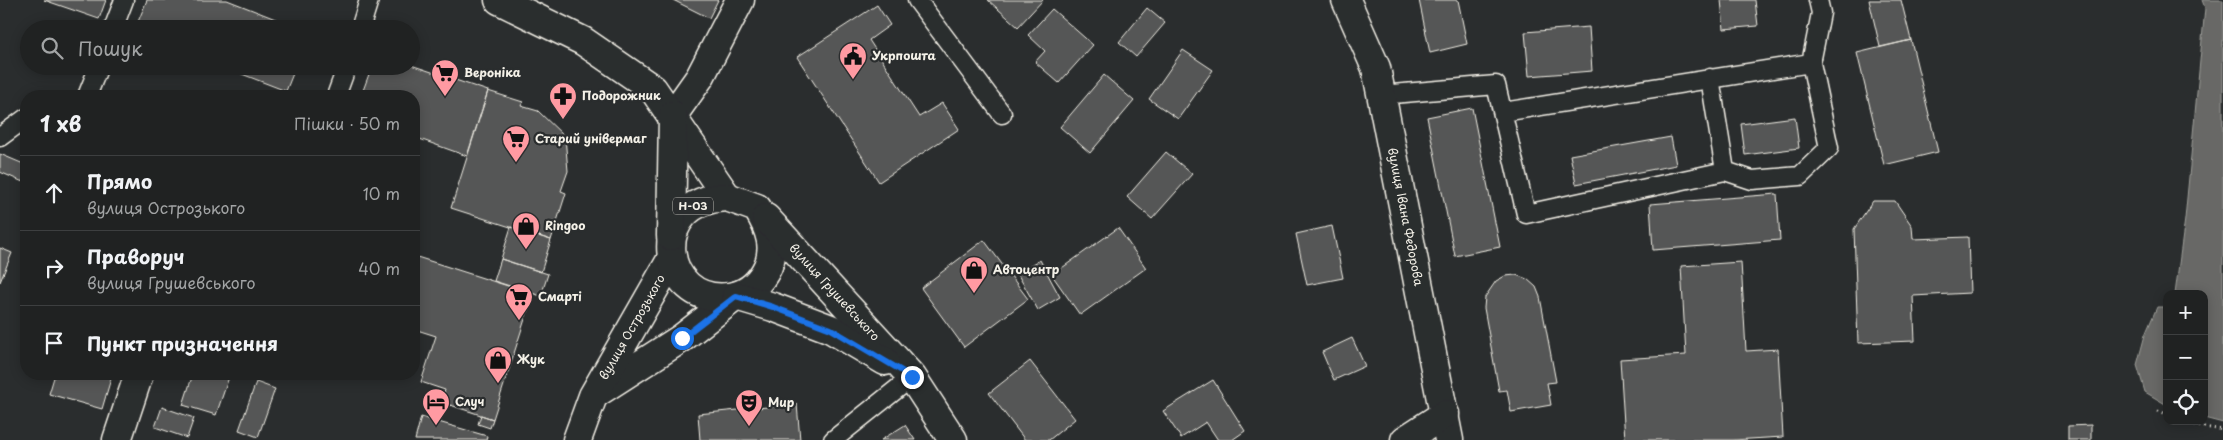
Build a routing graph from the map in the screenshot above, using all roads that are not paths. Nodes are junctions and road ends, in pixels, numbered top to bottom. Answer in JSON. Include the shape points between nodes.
{"nodes":[{"id":1,"x":124,"y":0,"type":"edge"},
{"id":2,"x":369,"y":0,"type":"edge"},
{"id":3,"x":740,"y":0,"type":"edge"},
{"id":4,"x":917,"y":0,"type":"edge"},
{"id":5,"x":1347,"y":0,"type":"edge"},
{"id":6,"x":1818,"y":0,"type":"edge"},
{"id":7,"x":511,"y":3,"type":"edge"},
{"id":8,"x":116,"y":20,"type":"edge"},
{"id":9,"x":363,"y":20,"type":"edge"},
{"id":10,"x":1811,"y":63,"type":"junction"},
{"id":11,"x":95,"y":75,"type":"edge"},
{"id":12,"x":344,"y":75,"type":"edge"},
{"id":13,"x":1710,"y":78,"type":"junction"},
{"id":14,"x":89,"y":90,"type":"edge"},
{"id":15,"x":338,"y":90,"type":"edge"},
{"id":16,"x":1381,"y":95,"type":"junction"},
{"id":17,"x":1503,"y":112,"type":"junction"},
{"id":18,"x":1002,"y":114,"type":"dead end"},
{"id":19,"x":673,"y":115,"type":"junction"},
{"id":20,"x":20,"y":122,"type":"edge"},
{"id":21,"x":0,"y":137,"type":"edge"},
{"id":22,"x":1725,"y":171,"type":"junction"},
{"id":23,"x":727,"y":197,"type":"junction"},
{"id":24,"x":757,"y":208,"type":"junction"},
{"id":25,"x":671,"y":249,"type":"junction"},
{"id":26,"x":736,"y":296,"type":"junction"},
{"id":27,"x":912,"y":377,"type":"junction"},
{"id":28,"x":137,"y":380,"type":"edge"},
{"id":29,"x":593,"y":396,"type":"junction"},
{"id":30,"x":1447,"y":427,"type":"edge"},
{"id":31,"x":117,"y":440,"type":"edge"},
{"id":32,"x":577,"y":440,"type":"edge"},
{"id":33,"x":833,"y":440,"type":"edge"},
{"id":34,"x":953,"y":440,"type":"edge"},
{"id":35,"x":1405,"y":440,"type":"edge"}],
"edges":[{"from":1,"to":8,"type":"lane"},
{"from":2,"to":9,"type":"lane"},
{"from":3,"to":19,"type":"main road","via":[[700,76]]},
{"from":4,"to":18,"type":"lane"},
{"from":5,"to":16,"type":"main road","name":"вулиця Івана Федорова","via":[[1376,68]]},
{"from":6,"to":10,"type":"lane","via":[[1821,12]]},
{"from":7,"to":19,"type":"main road","number":"Н-03","via":[[583,41],[653,89]]},
{"from":10,"to":13,"type":"lane"},
{"from":10,"to":22,"type":"lane","via":[[1829,148],[1800,176],[1752,180]]},
{"from":11,"to":14,"type":"lane"},
{"from":12,"to":15,"type":"lane"},
{"from":13,"to":17,"type":"lane"},
{"from":13,"to":22,"type":"lane"},
{"from":16,"to":17,"type":"lane","via":[[1496,85]]},
{"from":16,"to":30,"type":"main road","name":"вулиця Івана Федорова"},
{"from":17,"to":22,"type":"lane","via":[[1526,214]]},
{"from":19,"to":23,"type":"main road","number":"Н-03"},
{"from":19,"to":25,"type":"main road","number":"Н-03"},
{"from":20,"to":21,"type":"lane"},
{"from":23,"to":24,"type":"main road","number":"Н-03"},
{"from":23,"to":25,"type":"main road","number":"Н-03","via":[[697,203],[684,213],[676,226]]},
{"from":24,"to":26,"type":"main road","via":[[771,236],[769,266],[756,284]]},
{"from":24,"to":27,"type":"main road","name":"вулиця Грушевського","number":"Н-03"},
{"from":25,"to":26,"type":"main road","number":"Н-03","via":[[678,274],[689,286],[703,295],[719,298]]},
{"from":25,"to":29,"type":"main road","name":"вулиця Острозького"},
{"from":26,"to":27,"type":"main road","name":"вулиця Грушевського","number":"Н-03","via":[[831,329]]},
{"from":26,"to":29,"type":"main road","name":"вулиця Острозького","via":[[682,338]]},
{"from":27,"to":33,"type":"lane"},
{"from":27,"to":34,"type":"main road","name":"вулиця Грушевського","number":"Н-03"},
{"from":28,"to":31,"type":"main road"},
{"from":29,"to":32,"type":"main road","name":"вулиця Острозького"},
{"from":30,"to":35,"type":"main road"}]}
